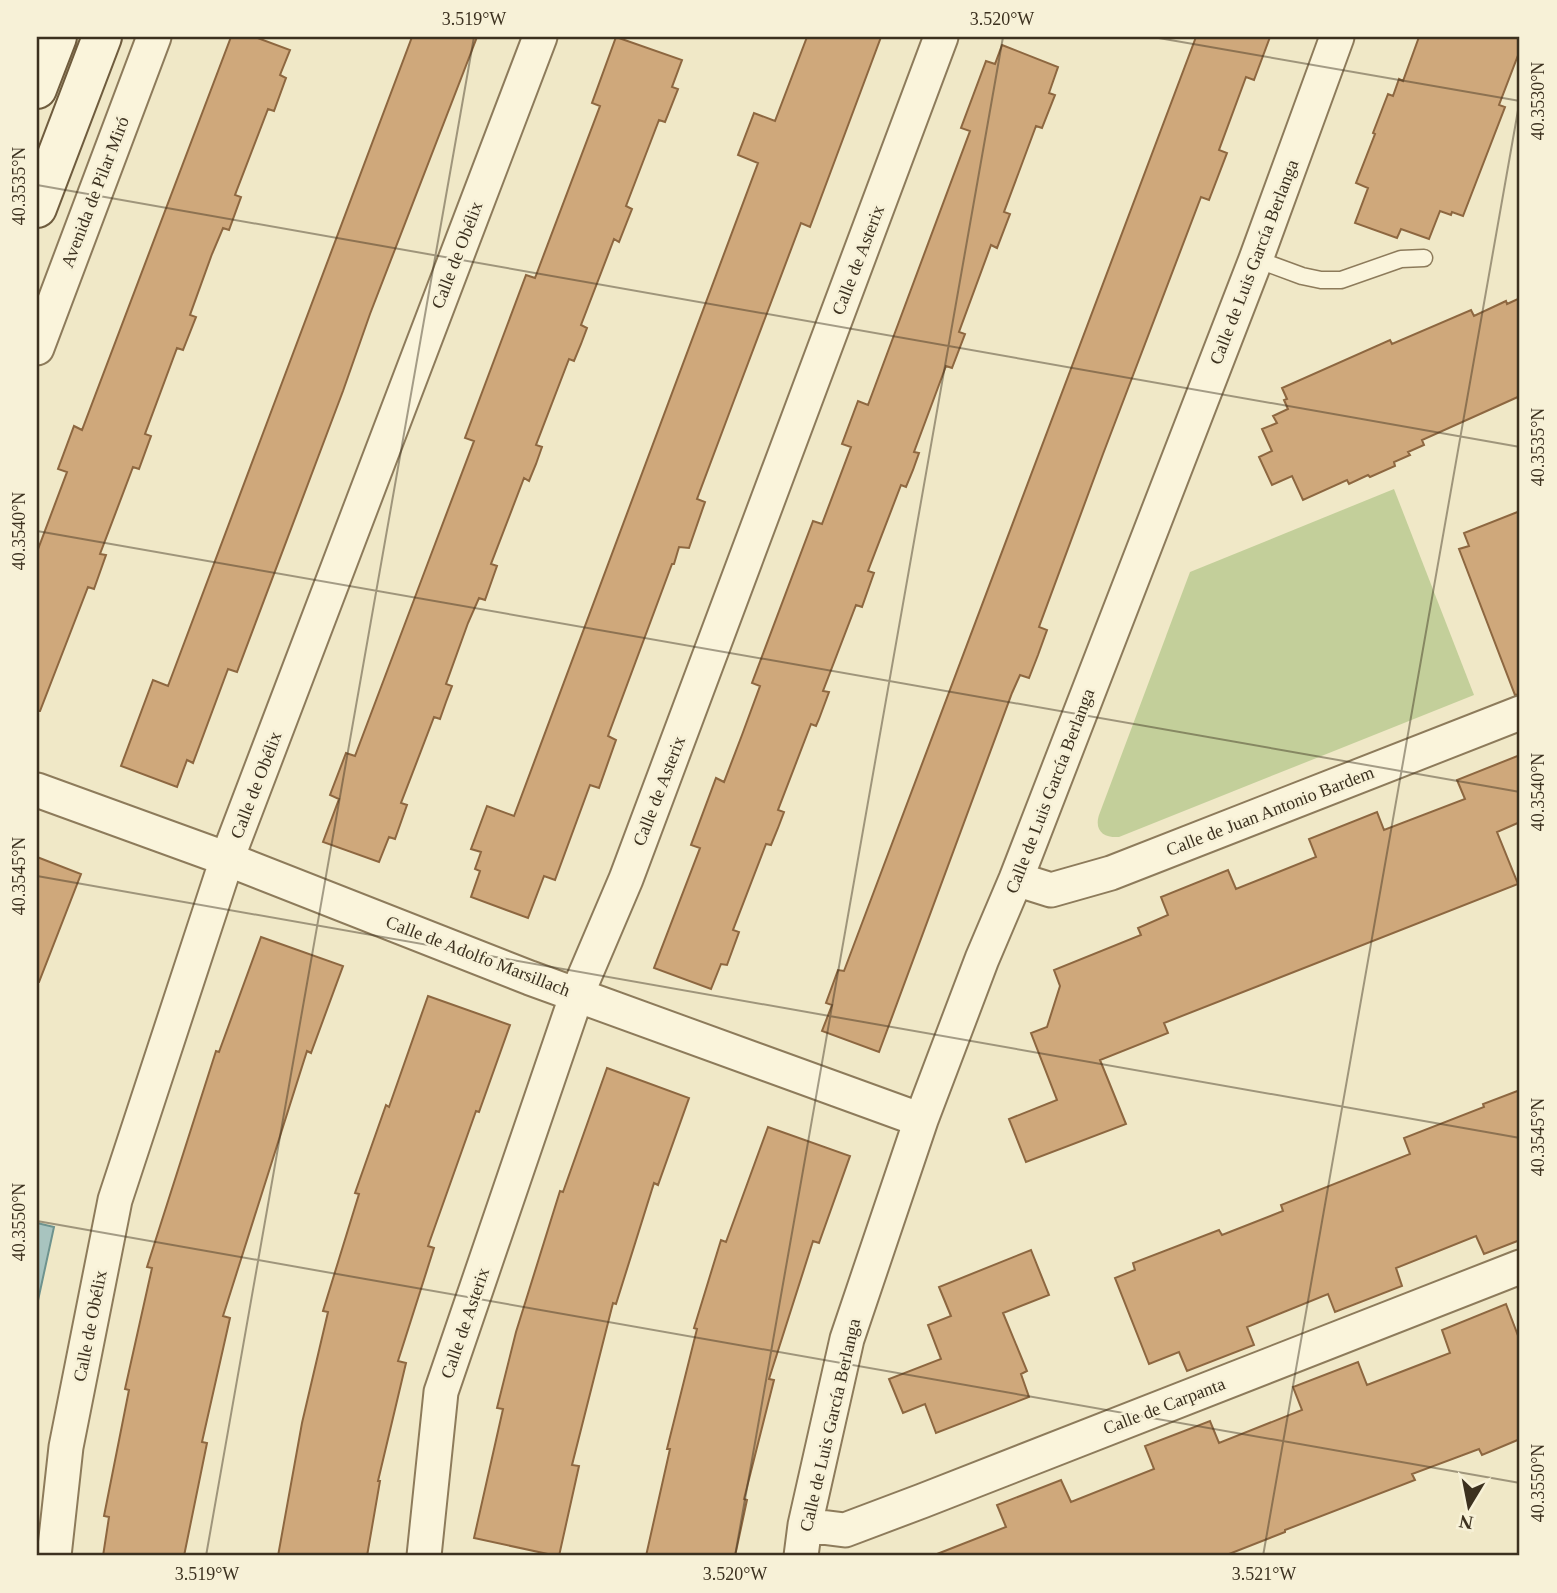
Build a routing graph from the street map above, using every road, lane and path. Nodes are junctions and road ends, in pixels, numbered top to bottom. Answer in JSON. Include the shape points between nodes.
{"nodes":[{"id":1,"x":57,"y":37,"type":"edge"},
{"id":2,"x":102,"y":37,"type":"edge"},
{"id":3,"x":154,"y":37,"type":"edge"},
{"id":4,"x":540,"y":37,"type":"edge"},
{"id":5,"x":941,"y":37,"type":"edge"},
{"id":6,"x":1337,"y":37,"type":"edge"},
{"id":7,"x":37,"y":89,"type":"edge"},
{"id":8,"x":37,"y":208,"type":"edge"},
{"id":9,"x":1424,"y":258,"type":"dead end"},
{"id":10,"x":1256,"y":259,"type":"junction"},
{"id":11,"x":37,"y":348,"type":"edge"},
{"id":12,"x":1520,"y":713,"type":"edge"},
{"id":13,"x":37,"y":790,"type":"edge"},
{"id":14,"x":227,"y":859,"type":"junction"},
{"id":15,"x":1016,"y":879,"type":"junction"},
{"id":16,"x":577,"y":994,"type":"junction"},
{"id":17,"x":921,"y":1120,"type":"junction"},
{"id":18,"x":1520,"y":1267,"type":"edge"},
{"id":19,"x":803,"y":1541,"type":"edge"},
{"id":20,"x":54,"y":1556,"type":"edge"},
{"id":21,"x":424,"y":1556,"type":"edge"}],
"edges":[{"from":1,"to":7,"type":"street"},
{"from":2,"to":8,"type":"street"},
{"from":3,"to":11,"type":"street","name":"Avenida de Pilar Miró"},
{"from":4,"to":14,"type":"street","name":"Calle de Obélix"},
{"from":5,"to":16,"type":"street","name":"Calle de Asterix","via":[[626,879]]},
{"from":6,"to":10,"type":"street","name":"Calle de Luis García Berlanga"},
{"from":9,"to":10,"type":"lane","via":[[1401,259],[1341,280],[1321,281]]},
{"from":10,"to":15,"type":"street","name":"Calle de Luis García Berlanga"},
{"from":12,"to":15,"type":"street","name":"Calle de Juan Antonio Bardem","via":[[1111,873],[1051,890]]},
{"from":13,"to":14,"type":"street","name":"Calle de Adolfo Marsillach"},
{"from":14,"to":16,"type":"street","name":"Calle de Adolfo Marsillach"},
{"from":14,"to":20,"type":"street","name":"Calle de Obélix","via":[[115,1200],[66,1447]]},
{"from":15,"to":17,"type":"street","name":"Calle de Luis García Berlanga"},
{"from":16,"to":17,"type":"street","name":"Calle de Adolfo Marsillach"},
{"from":16,"to":21,"type":"street","name":"Calle de Asterix","via":[[442,1392]]},
{"from":17,"to":19,"type":"street","name":"Calle de Luis García Berlanga","via":[[846,1339]]},
{"from":18,"to":19,"type":"street","name":"Calle de Carpanta","via":[[922,1501]]}]}
